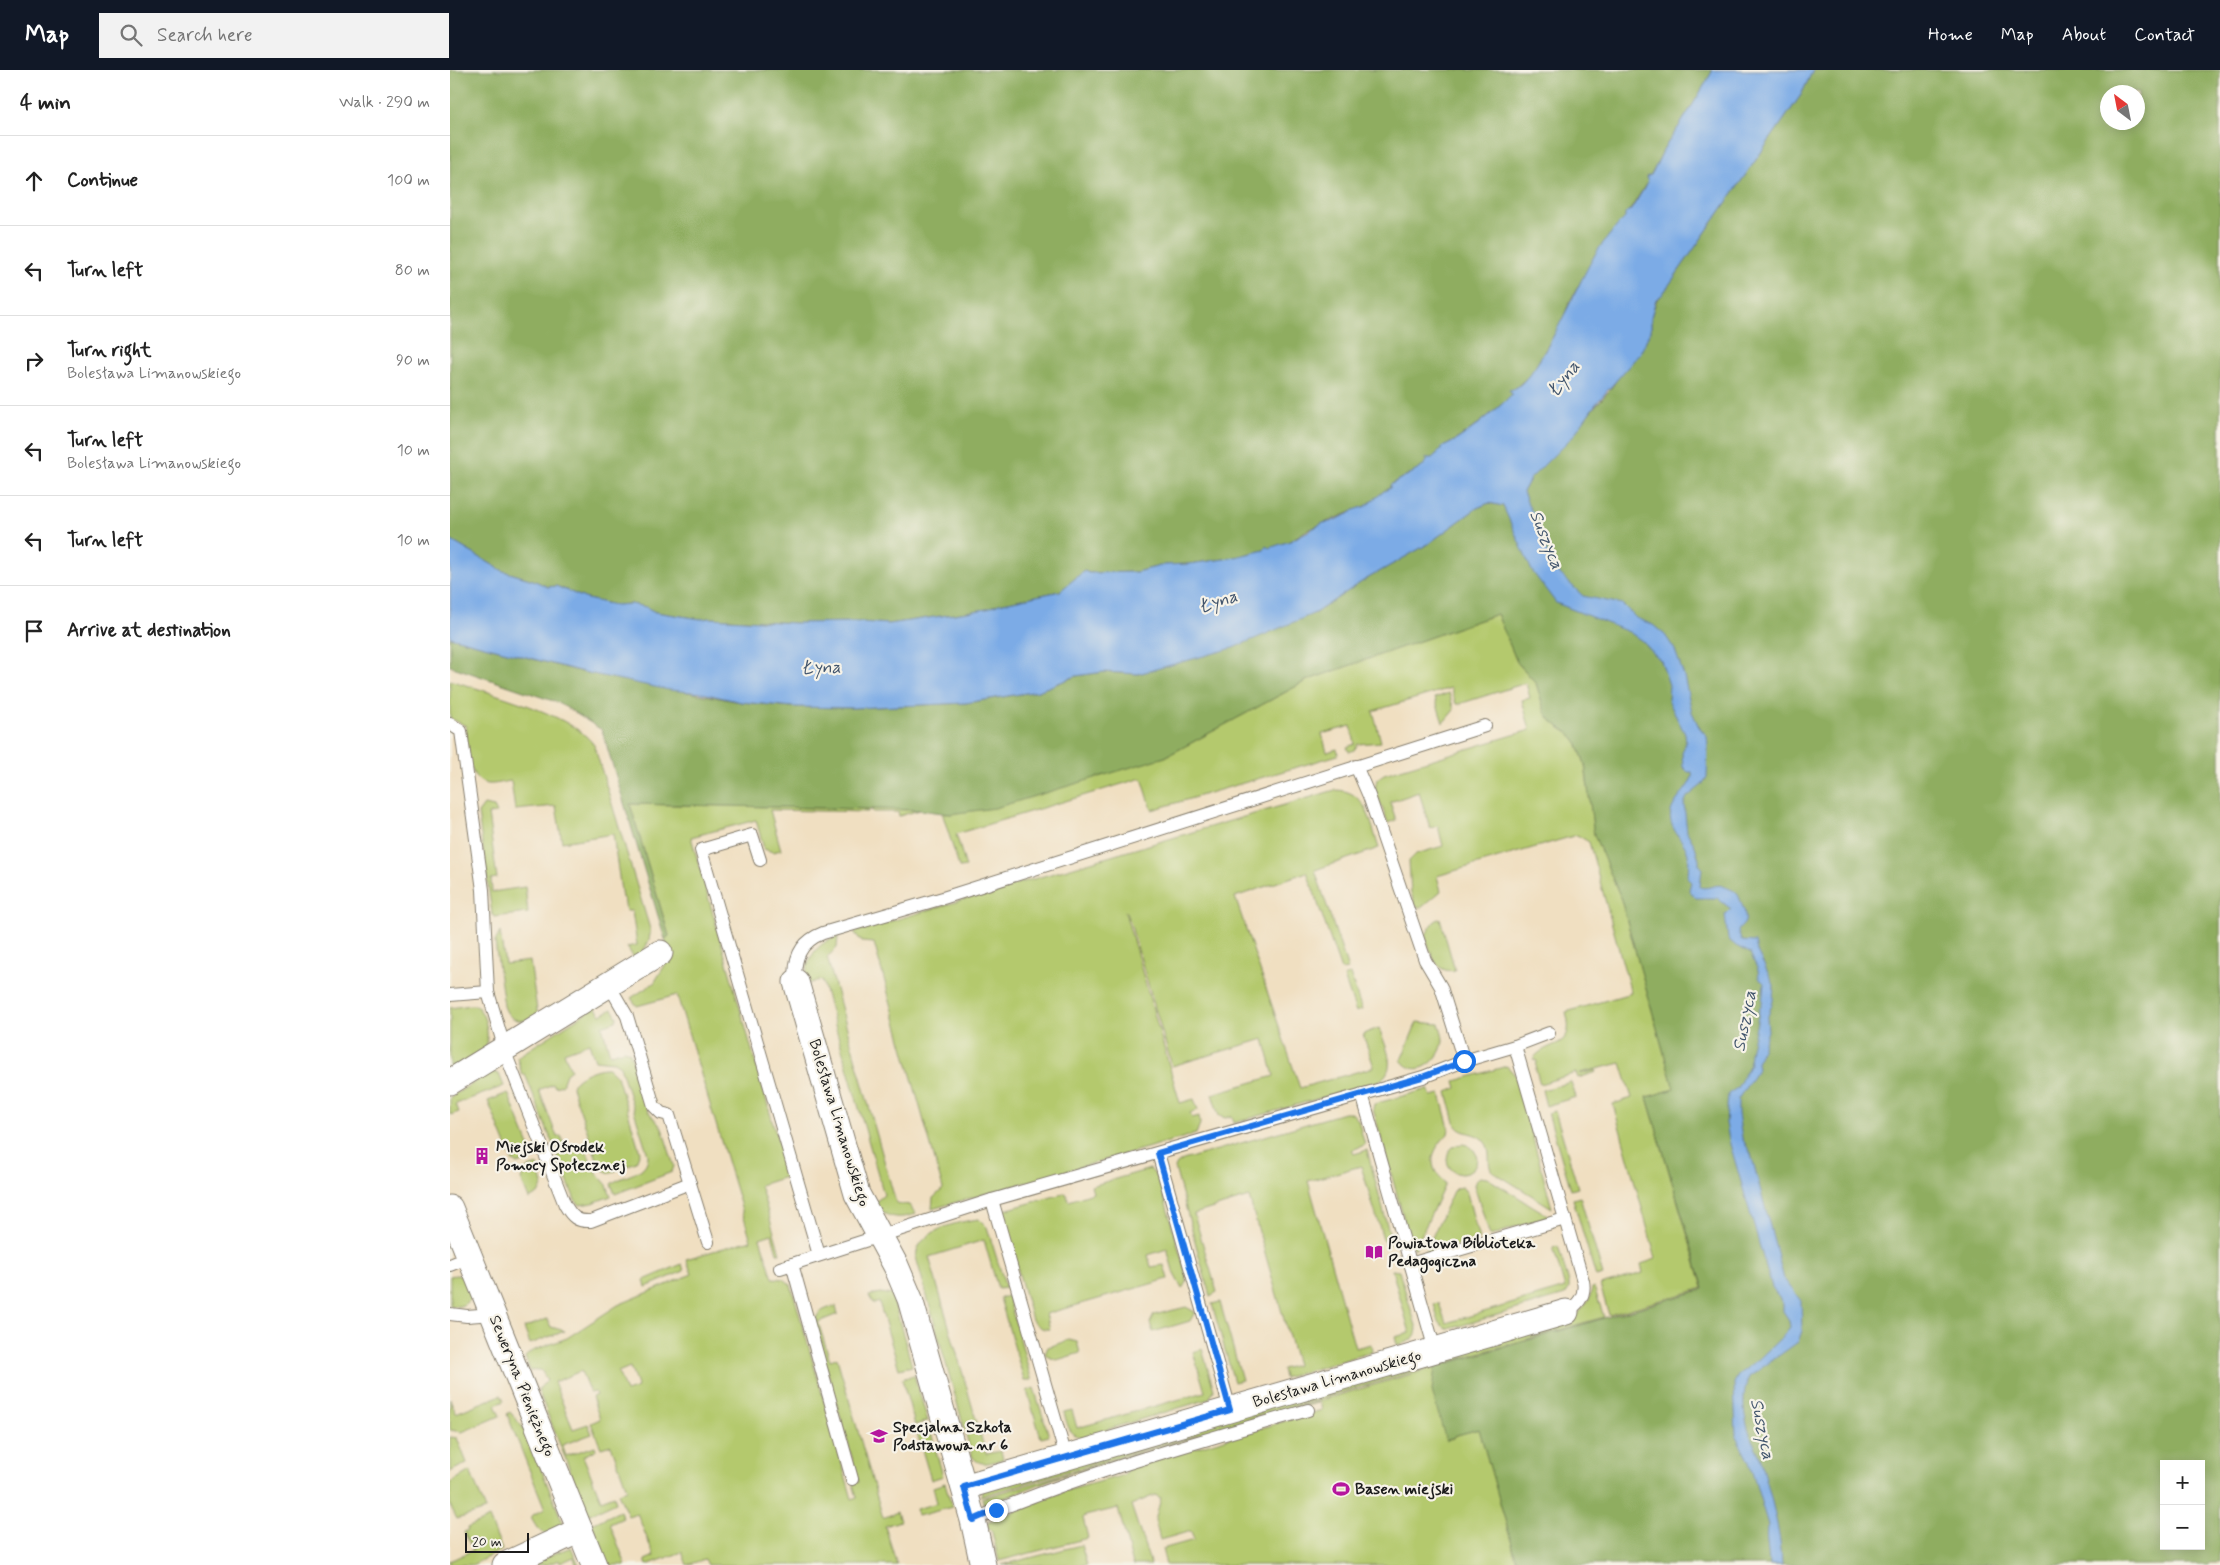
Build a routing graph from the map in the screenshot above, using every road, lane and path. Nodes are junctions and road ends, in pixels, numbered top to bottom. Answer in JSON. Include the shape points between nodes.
{"nodes":[{"id":1,"x":450,"y":724,"type":"edge"},
{"id":2,"x":1486,"y":726,"type":"dead end"},
{"id":3,"x":1356,"y":766,"type":"junction"},
{"id":4,"x":760,"y":860,"type":"dead end"},
{"id":5,"x":660,"y":954,"type":"dead end"},
{"id":6,"x":796,"y":982,"type":"joint"},
{"id":7,"x":609,"y":985,"type":"junction"},
{"id":8,"x":488,"y":992,"type":"junction"},
{"id":9,"x":450,"y":995,"type":"edge"},
{"id":10,"x":1549,"y":1033,"type":"dead end"},
{"id":11,"x":1515,"y":1046,"type":"junction"},
{"id":12,"x":504,"y":1049,"type":"junction"},
{"id":13,"x":1464,"y":1061,"type":"junction"},
{"id":14,"x":450,"y":1082,"type":"edge"},
{"id":15,"x":1362,"y":1094,"type":"junction"},
{"id":16,"x":1158,"y":1153,"type":"junction"},
{"id":17,"x":690,"y":1183,"type":"junction"},
{"id":18,"x":992,"y":1200,"type":"junction"},
{"id":19,"x":450,"y":1208,"type":"edge"},
{"id":20,"x":1565,"y":1219,"type":"junction"},
{"id":21,"x":880,"y":1236,"type":"junction"},
{"id":22,"x":708,"y":1242,"type":"dead end"},
{"id":23,"x":819,"y":1255,"type":"junction"},
{"id":24,"x":460,"y":1261,"type":"edge"},
{"id":25,"x":1410,"y":1264,"type":"junction"},
{"id":26,"x":1566,"y":1312,"type":"joint"},
{"id":27,"x":450,"y":1314,"type":"edge"},
{"id":28,"x":493,"y":1314,"type":"junction"},
{"id":29,"x":1435,"y":1350,"type":"junction"},
{"id":30,"x":1230,"y":1410,"type":"junction"},
{"id":31,"x":1308,"y":1410,"type":"dead end"},
{"id":32,"x":1066,"y":1457,"type":"junction"},
{"id":33,"x":852,"y":1478,"type":"dead end"},
{"id":34,"x":964,"y":1487,"type":"junction"},
{"id":35,"x":973,"y":1520,"type":"junction"},
{"id":36,"x":580,"y":1530,"type":"junction"},
{"id":37,"x":505,"y":1565,"type":"edge"},
{"id":38,"x":594,"y":1565,"type":"edge"},
{"id":39,"x":983,"y":1565,"type":"edge"}],
"edges":[{"from":1,"to":8,"type":"lane","via":[[461,731],[484,890]]},
{"from":2,"to":3,"type":"lane"},
{"from":3,"to":6,"type":"lane","via":[[943,898],[823,932],[808,941],[798,954],[794,970]]},
{"from":3,"to":13,"type":"lane","via":[[1425,960],[1441,987]]},
{"from":4,"to":23,"type":"lane","via":[[752,835],[701,850]]},
{"from":5,"to":7,"type":"street"},
{"from":6,"to":21,"type":"street","name":"Bolesława Limanowskiego","via":[[857,1194]]},
{"from":7,"to":12,"type":"street"},
{"from":7,"to":17,"type":"lane","via":[[627,1016],[654,1106],[660,1113],[668,1115]]},
{"from":8,"to":9,"type":"lane"},
{"from":8,"to":12,"type":"lane"},
{"from":10,"to":11,"type":"lane"},
{"from":11,"to":13,"type":"lane"},
{"from":11,"to":20,"type":"lane"},
{"from":12,"to":14,"type":"street"},
{"from":12,"to":17,"type":"lane","via":[[572,1216],[581,1222],[591,1221]]},
{"from":13,"to":15,"type":"lane"},
{"from":15,"to":16,"type":"lane"},
{"from":15,"to":25,"type":"lane"},
{"from":16,"to":18,"type":"lane"},
{"from":16,"to":30,"type":"lane"},
{"from":17,"to":22,"type":"lane"},
{"from":18,"to":21,"type":"lane"},
{"from":18,"to":32,"type":"lane"},
{"from":19,"to":24,"type":"street","name":"Seweryna Pieniężnego"},
{"from":20,"to":25,"type":"lane"},
{"from":20,"to":26,"type":"lane","via":[[1584,1287],[1580,1301]]},
{"from":21,"to":23,"type":"lane"},
{"from":21,"to":34,"type":"street","name":"Bolesława Limanowskiego","via":[[910,1299]]},
{"from":23,"to":33,"type":"lane","via":[[786,1266]]},
{"from":24,"to":28,"type":"street","name":"Seweryna Pieniężnego"},
{"from":25,"to":29,"type":"lane"},
{"from":26,"to":29,"type":"street","name":"Bolesława Limanowskiego"},
{"from":27,"to":28,"type":"lane"},
{"from":28,"to":36,"type":"street","name":"Seweryna Pieniężnego"},
{"from":29,"to":30,"type":"street","name":"Bolesława Limanowskiego"},
{"from":30,"to":32,"type":"street","name":"Bolesława Limanowskiego"},
{"from":31,"to":35,"type":"lane","via":[[1058,1485]]},
{"from":32,"to":34,"type":"street","name":"Bolesława Limanowskiego"},
{"from":34,"to":35,"type":"street","name":"Bolesława Limanowskiego"},
{"from":35,"to":39,"type":"street","name":"Bolesława Limanowskiego"},
{"from":36,"to":37,"type":"street"},
{"from":36,"to":38,"type":"street","name":"Seweryna Pieniężnego"}]}
